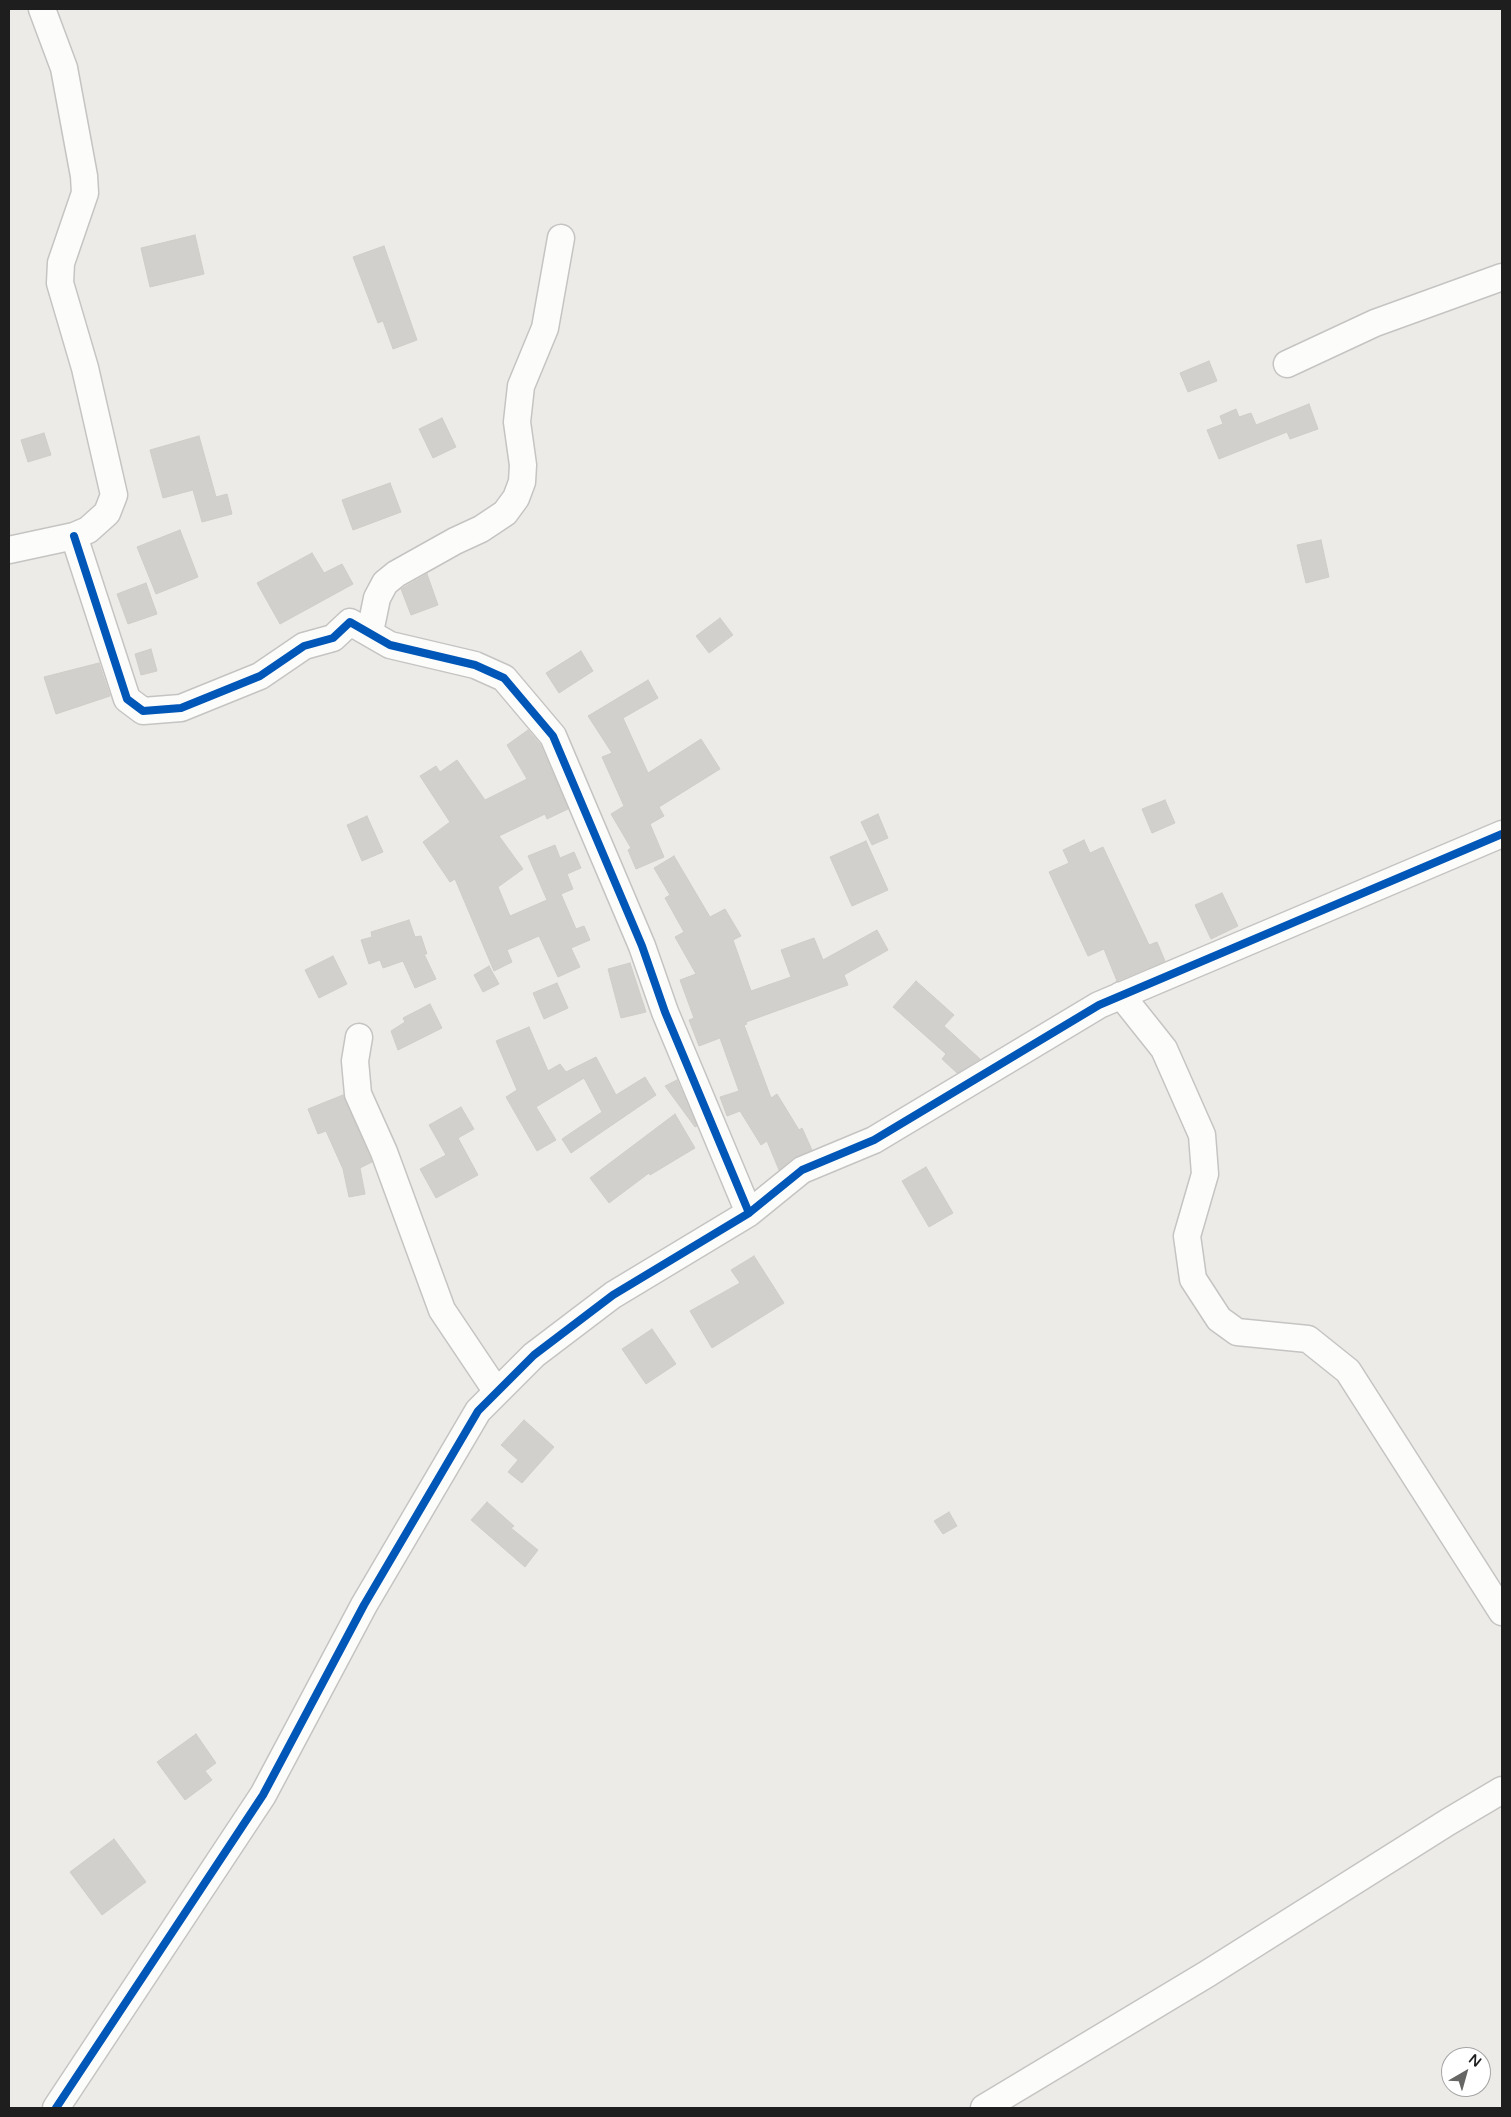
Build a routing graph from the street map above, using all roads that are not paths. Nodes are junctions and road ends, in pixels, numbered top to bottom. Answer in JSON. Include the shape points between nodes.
{"nodes":[{"id":1,"x":42,"y":9,"type":"edge"},
{"id":2,"x":561,"y":238,"type":"dead end"},
{"id":3,"x":1502,"y":277,"type":"edge"},
{"id":4,"x":1286,"y":364,"type":"dead end"},
{"id":5,"x":74,"y":536,"type":"junction"},
{"id":6,"x":9,"y":550,"type":"edge"},
{"id":7,"x":370,"y":632,"type":"junction"},
{"id":8,"x":1502,"y":834,"type":"edge"},
{"id":9,"x":1121,"y":996,"type":"junction"},
{"id":10,"x":359,"y":1037,"type":"dead end"},
{"id":11,"x":749,"y":1213,"type":"junction"},
{"id":12,"x":497,"y":1392,"type":"junction"},
{"id":13,"x":1502,"y":1612,"type":"edge"},
{"id":14,"x":1502,"y":1790,"type":"edge"},
{"id":15,"x":56,"y":2108,"type":"edge"},
{"id":16,"x":984,"y":2108,"type":"edge"}],
"edges":[{"from":1,"to":5,"type":"street","via":[[64,68],[84,176],[85,193],[61,263],[60,283],[85,368],[114,495],[107,513],[99,522]]},
{"from":2,"to":7,"type":"street","via":[[546,328],[521,386],[517,422],[523,465],[522,482],[516,498],[505,513],[481,529],[455,540],[385,583]]},
{"from":3,"to":4,"type":"street","via":[[1375,323]]},
{"from":5,"to":6,"type":"street"},
{"from":5,"to":7,"type":"street","via":[[127,699],[143,711],[181,708],[260,676],[304,646],[333,638],[350,622]]},
{"from":7,"to":11,"type":"street","via":[[390,645],[476,664],[504,678],[553,736],[642,946]]},
{"from":8,"to":9,"type":"street"},
{"from":9,"to":11,"type":"street","via":[[1100,1005],[874,1140],[802,1170]]},
{"from":9,"to":13,"type":"street","via":[[1164,1049],[1202,1135],[1205,1174],[1187,1236],[1193,1279],[1220,1319],[1236,1332],[1308,1339],[1348,1371]]},
{"from":10,"to":12,"type":"street","via":[[355,1060],[358,1094],[384,1152],[442,1310]]},
{"from":11,"to":12,"type":"street","via":[[613,1295],[534,1355]]},
{"from":12,"to":15,"type":"street","via":[[478,1411],[427,1495],[262,1795]]},
{"from":14,"to":16,"type":"street"}]}
